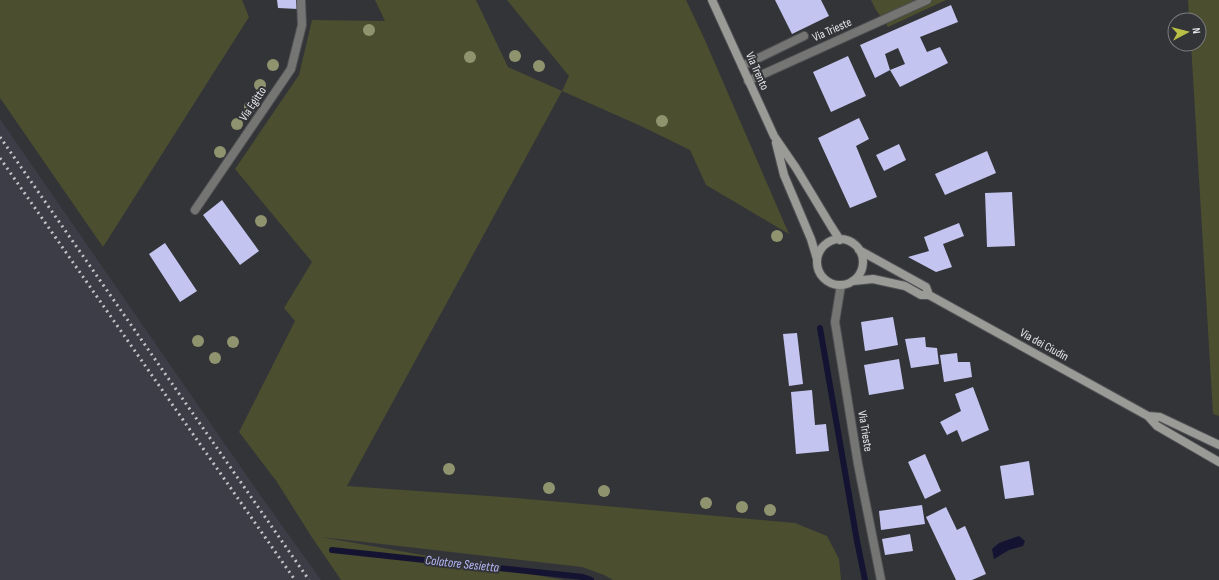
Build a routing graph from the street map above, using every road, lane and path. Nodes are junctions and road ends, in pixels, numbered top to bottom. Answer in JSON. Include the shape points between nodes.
{"nodes":[{"id":1,"x":301,"y":0,"type":"edge"},
{"id":2,"x":712,"y":0,"type":"edge"},
{"id":3,"x":927,"y":0,"type":"edge"},
{"id":4,"x":804,"y":36,"type":"dead end"},
{"id":5,"x":742,"y":66,"type":"junction"},
{"id":6,"x":748,"y":81,"type":"junction"},
{"id":7,"x":774,"y":136,"type":"junction"},
{"id":8,"x":195,"y":210,"type":"dead end"},
{"id":9,"x":840,"y":240,"type":"junction"},
{"id":10,"x":859,"y":250,"type":"junction"},
{"id":11,"x":817,"y":259,"type":"junction"},
{"id":12,"x":854,"y":281,"type":"junction"},
{"id":13,"x":842,"y":285,"type":"junction"},
{"id":14,"x":929,"y":295,"type":"junction"},
{"id":15,"x":1148,"y":416,"type":"junction"},
{"id":16,"x":1219,"y":445,"type":"edge"},
{"id":17,"x":1219,"y":462,"type":"edge"},
{"id":18,"x":881,"y":580,"type":"edge"}],
"edges":[{"from":1,"to":8,"type":"street","name":"Via Egitto","via":[[302,25],[291,69]]},
{"from":2,"to":5,"type":"street","name":"Via Trento"},
{"from":3,"to":6,"type":"street","name":"Via Trieste"},
{"from":4,"to":5,"type":"street"},
{"from":5,"to":6,"type":"street","name":"Via Trento"},
{"from":6,"to":7,"type":"street","name":"Via Trento"},
{"from":7,"to":9,"type":"street"},
{"from":7,"to":11,"type":"street","via":[[784,175]]},
{"from":9,"to":10,"type":"street","via":[[848,241]]},
{"from":9,"to":11,"type":"street","via":[[834,240],[822,247]]},
{"from":10,"to":12,"type":"street","via":[[862,257],[861,270]]},
{"from":10,"to":14,"type":"street","name":"Via dei Ciudin","via":[[926,287]]},
{"from":11,"to":13,"type":"street","via":[[819,273],[823,278],[828,283]]},
{"from":12,"to":13,"type":"street"},
{"from":12,"to":14,"type":"street","name":"Via dei Ciudin","via":[[873,279],[905,286],[921,295]]},
{"from":13,"to":18,"type":"street","name":"Via Trieste","via":[[835,322],[858,464]]},
{"from":14,"to":15,"type":"street","name":"Via dei Ciudin"},
{"from":15,"to":16,"type":"street","name":"Via dei Ciudin","via":[[1160,417]]},
{"from":15,"to":17,"type":"street","name":"Via dei Ciudin","via":[[1158,426]]}]}
